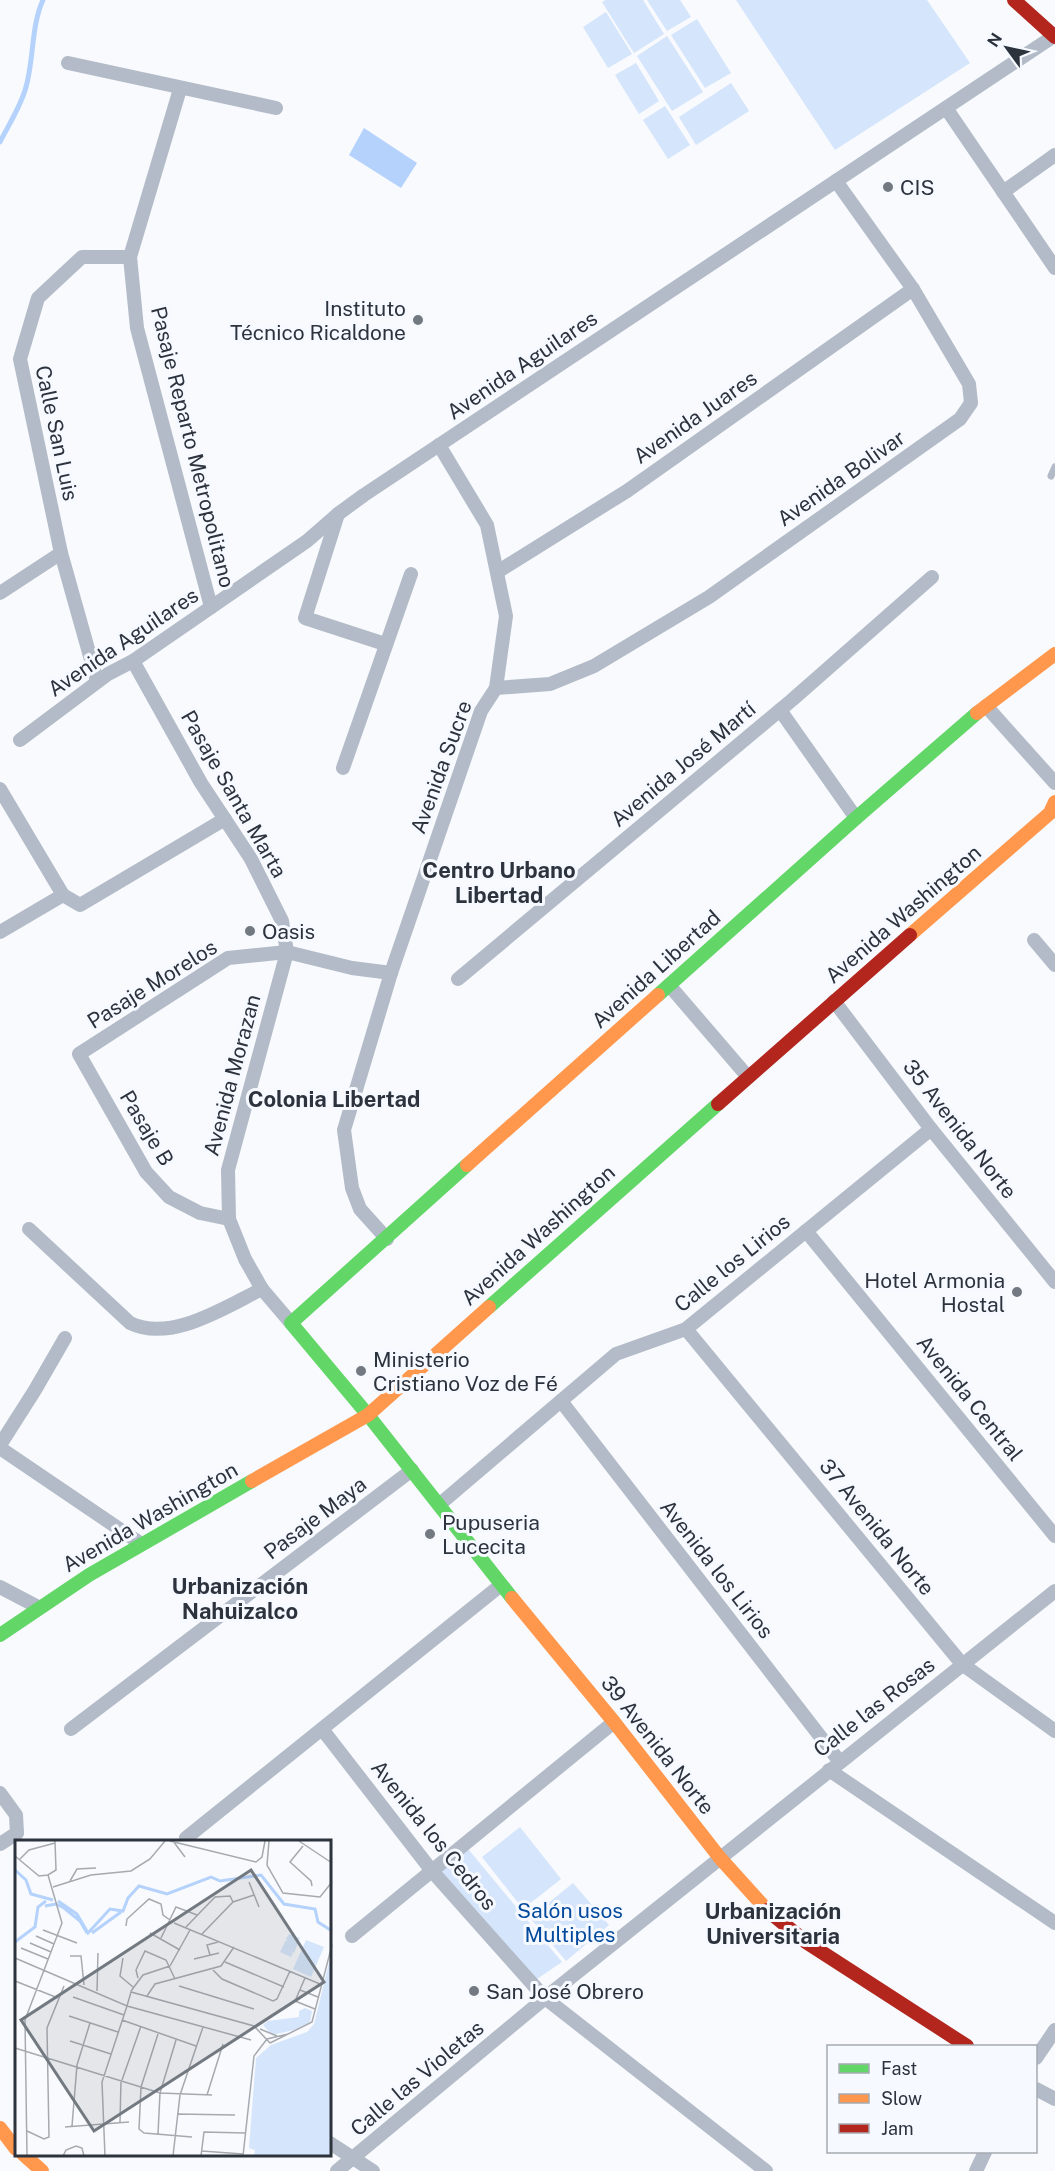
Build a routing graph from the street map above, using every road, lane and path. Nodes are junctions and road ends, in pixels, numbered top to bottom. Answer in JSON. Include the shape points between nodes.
{"nodes":[{"id":1,"x":1014,"y":0,"type":"edge"},
{"id":2,"x":1029,"y":0,"type":"edge"},
{"id":3,"x":1055,"y":36,"type":"edge"},
{"id":4,"x":68,"y":63,"type":"dead end"},
{"id":5,"x":180,"y":88,"type":"junction"},
{"id":6,"x":276,"y":108,"type":"dead end"},
{"id":7,"x":946,"y":108,"type":"junction"},
{"id":8,"x":1055,"y":155,"type":"edge"},
{"id":9,"x":836,"y":181,"type":"junction"},
{"id":10,"x":1003,"y":192,"type":"junction"},
{"id":11,"x":130,"y":257,"type":"junction"},
{"id":12,"x":1055,"y":268,"type":"edge"},
{"id":13,"x":913,"y":289,"type":"junction"},
{"id":14,"x":440,"y":445,"type":"junction"},
{"id":15,"x":1055,"y":467,"type":"edge"},
{"id":16,"x":1051,"y":476,"type":"dead end"},
{"id":17,"x":338,"y":514,"type":"junction"},
{"id":18,"x":61,"y":553,"type":"junction"},
{"id":19,"x":496,"y":572,"type":"junction"},
{"id":20,"x":411,"y":574,"type":"dead end"},
{"id":21,"x":932,"y":577,"type":"dead end"},
{"id":22,"x":0,"y":592,"type":"edge"},
{"id":23,"x":212,"y":608,"type":"junction"},
{"id":24,"x":386,"y":644,"type":"junction"},
{"id":25,"x":1055,"y":654,"type":"edge"},
{"id":26,"x":133,"y":661,"type":"junction"},
{"id":27,"x":98,"y":681,"type":"junction"},
{"id":28,"x":496,"y":688,"type":"junction"},
{"id":29,"x":986,"y":706,"type":"junction"},
{"id":30,"x":780,"y":710,"type":"junction"},
{"id":31,"x":20,"y":740,"type":"dead end"},
{"id":32,"x":343,"y":768,"type":"dead end"},
{"id":33,"x":1055,"y":783,"type":"edge"},
{"id":34,"x":0,"y":789,"type":"edge"},
{"id":35,"x":1055,"y":802,"type":"edge"},
{"id":36,"x":856,"y":818,"type":"junction"},
{"id":37,"x":225,"y":819,"type":"junction"},
{"id":38,"x":63,"y":895,"type":"junction"},
{"id":39,"x":0,"y":932,"type":"edge"},
{"id":40,"x":1034,"y":939,"type":"dead end"},
{"id":41,"x":286,"y":952,"type":"junction"},
{"id":42,"x":1055,"y":965,"type":"edge"},
{"id":43,"x":391,"y":973,"type":"junction"},
{"id":44,"x":458,"y":978,"type":"dead end"},
{"id":45,"x":669,"y":985,"type":"junction"},
{"id":46,"x":834,"y":1001,"type":"junction"},
{"id":47,"x":80,"y":1054,"type":"joint"},
{"id":48,"x":748,"y":1077,"type":"junction"},
{"id":49,"x":931,"y":1129,"type":"junction"},
{"id":50,"x":229,"y":1220,"type":"junction"},
{"id":51,"x":29,"y":1229,"type":"dead end"},
{"id":52,"x":806,"y":1231,"type":"junction"},
{"id":53,"x":387,"y":1239,"type":"junction"},
{"id":54,"x":1055,"y":1282,"type":"edge"},
{"id":55,"x":262,"y":1289,"type":"junction"},
{"id":56,"x":291,"y":1323,"type":"junction"},
{"id":57,"x":686,"y":1329,"type":"junction"},
{"id":58,"x":65,"y":1338,"type":"dead end"},
{"id":59,"x":561,"y":1401,"type":"junction"},
{"id":60,"x":368,"y":1414,"type":"junction"},
{"id":61,"x":0,"y":1447,"type":"edge"},
{"id":62,"x":412,"y":1470,"type":"junction"},
{"id":63,"x":440,"y":1504,"type":"junction"},
{"id":64,"x":1055,"y":1536,"type":"edge"},
{"id":65,"x":140,"y":1543,"type":"junction"},
{"id":66,"x":501,"y":1586,"type":"junction"},
{"id":67,"x":0,"y":1587,"type":"edge"},
{"id":68,"x":1055,"y":1591,"type":"edge"},
{"id":69,"x":38,"y":1607,"type":"junction"},
{"id":70,"x":0,"y":1635,"type":"edge"},
{"id":71,"x":962,"y":1664,"type":"junction"},
{"id":72,"x":614,"y":1722,"type":"junction"},
{"id":73,"x":71,"y":1729,"type":"dead end"},
{"id":74,"x":322,"y":1730,"type":"junction"},
{"id":75,"x":1055,"y":1731,"type":"edge"},
{"id":76,"x":834,"y":1766,"type":"junction"},
{"id":77,"x":0,"y":1793,"type":"edge"},
{"id":78,"x":22,"y":1837,"type":"edge"},
{"id":79,"x":186,"y":1838,"type":"dead end"},
{"id":80,"x":0,"y":1844,"type":"edge"},
{"id":81,"x":720,"y":1858,"type":"junction"},
{"id":82,"x":432,"y":1871,"type":"junction"},
{"id":83,"x":1055,"y":1923,"type":"edge"},
{"id":84,"x":352,"y":1936,"type":"dead end"},
{"id":85,"x":545,"y":1998,"type":"junction"},
{"id":86,"x":1055,"y":2030,"type":"edge"},
{"id":87,"x":965,"y":2045,"type":"edge"},
{"id":88,"x":1037,"y":2055,"type":"edge"},
{"id":89,"x":1037,"y":2090,"type":"edge"},
{"id":90,"x":1055,"y":2099,"type":"edge"},
{"id":91,"x":0,"y":2128,"type":"edge"},
{"id":92,"x":332,"y":2144,"type":"edge"},
{"id":93,"x":15,"y":2148,"type":"edge"},
{"id":94,"x":984,"y":2153,"type":"edge"},
{"id":95,"x":25,"y":2156,"type":"edge"},
{"id":96,"x":353,"y":2159,"type":"junction"},
{"id":97,"x":42,"y":2171,"type":"edge"},
{"id":98,"x":337,"y":2171,"type":"edge"},
{"id":99,"x":373,"y":2171,"type":"edge"},
{"id":100,"x":766,"y":2171,"type":"edge"},
{"id":101,"x":976,"y":2171,"type":"edge"}],
"edges":[{"from":1,"to":3,"type":"street"},
{"from":2,"to":3,"type":"street"},
{"from":3,"to":7,"type":"street","name":"Avenida Aguilares"},
{"from":4,"to":5,"type":"street"},
{"from":5,"to":6,"type":"street"},
{"from":5,"to":11,"type":"street","name":"Pasaje Reparto Metropolitano"},
{"from":7,"to":9,"type":"street","name":"Avenida Aguilares"},
{"from":7,"to":10,"type":"street"},
{"from":8,"to":10,"type":"street"},
{"from":9,"to":13,"type":"street","name":"Avenida Bolivar"},
{"from":9,"to":14,"type":"street","name":"Avenida Aguilares"},
{"from":10,"to":12,"type":"street"},
{"from":11,"to":18,"type":"street","name":"Calle San Luis","via":[[82,257],[73,265],[38,298],[20,358]]},
{"from":11,"to":23,"type":"street","name":"Pasaje Reparto Metropolitano","via":[[137,328]]},
{"from":13,"to":19,"type":"street","name":"Avenida Juares","via":[[627,491]]},
{"from":13,"to":28,"type":"street","name":"Avenida Bolivar","via":[[969,384],[971,402],[960,419],[710,597],[594,666],[550,684]]},
{"from":14,"to":17,"type":"street","name":"Avenida Aguilares"},
{"from":14,"to":19,"type":"street","name":"Avenida Sucre","via":[[487,525]]},
{"from":15,"to":16,"type":"lane"},
{"from":17,"to":23,"type":"street","name":"Avenida Aguilares","via":[[307,541]]},
{"from":17,"to":24,"type":"street","via":[[305,618]]},
{"from":18,"to":22,"type":"street"},
{"from":18,"to":27,"type":"street","name":"Calle San Luis"},
{"from":19,"to":28,"type":"street","name":"Avenida Sucre","via":[[506,616]]},
{"from":20,"to":24,"type":"street"},
{"from":21,"to":30,"type":"street","name":"Avenida José Martí"},
{"from":23,"to":26,"type":"street","name":"Avenida Aguilares"},
{"from":24,"to":32,"type":"street"},
{"from":25,"to":29,"type":"street","name":"Avenida Libertad"},
{"from":26,"to":27,"type":"street","name":"Avenida Aguilares"},
{"from":26,"to":37,"type":"street","name":"Pasaje Santa Marta"},
{"from":27,"to":31,"type":"street","name":"Avenida Aguilares"},
{"from":28,"to":43,"type":"street","name":"Avenida Sucre","via":[[481,711]]},
{"from":29,"to":33,"type":"street"},
{"from":29,"to":36,"type":"street","name":"Avenida Libertad"},
{"from":30,"to":36,"type":"street"},
{"from":30,"to":44,"type":"street","name":"Avenida José Martí"},
{"from":34,"to":38,"type":"street"},
{"from":35,"to":46,"type":"street","name":"Avenida Washington","via":[[1050,813],[1029,832]]},
{"from":36,"to":45,"type":"street","name":"Avenida Libertad"},
{"from":37,"to":38,"type":"street","via":[[80,905]]},
{"from":37,"to":41,"type":"street","name":"Pasaje Santa Marta","via":[[251,859],[282,921]]},
{"from":38,"to":39,"type":"street"},
{"from":40,"to":42,"type":"street"},
{"from":41,"to":43,"type":"street","name":"Pasaje Morelos"},
{"from":41,"to":47,"type":"street","name":"Pasaje Morelos","via":[[228,958]]},
{"from":41,"to":50,"type":"street","name":"Avenida Morazan","via":[[228,1170]]},
{"from":43,"to":53,"type":"street","name":"Avenida Sucre","via":[[344,1130],[352,1188],[360,1209]]},
{"from":45,"to":48,"type":"street"},
{"from":45,"to":53,"type":"street","name":"Avenida Libertad"},
{"from":46,"to":48,"type":"street","name":"Avenida Washington"},
{"from":46,"to":49,"type":"street","name":"35 Avenida Norte"},
{"from":47,"to":50,"type":"street","name":"Pasaje B","via":[[146,1172],[169,1197],[200,1213]]},
{"from":48,"to":60,"type":"street","name":"Avenida Washington"},
{"from":49,"to":52,"type":"street","name":"Calle los Lirios"},
{"from":49,"to":54,"type":"street","name":"35 Avenida Norte"},
{"from":50,"to":55,"type":"street","name":"Avenida Morazan"},
{"from":51,"to":55,"type":"street","via":[[138,1327],[180,1328]]},
{"from":52,"to":57,"type":"street","name":"Calle los Lirios"},
{"from":52,"to":64,"type":"street","name":"Avenida Central"},
{"from":53,"to":56,"type":"street","name":"Avenida Libertad"},
{"from":55,"to":56,"type":"street","name":"Avenida Morazan"},
{"from":56,"to":60,"type":"street","name":"Avenida Morazan"},
{"from":57,"to":59,"type":"street","name":"Calle los Lirios","via":[[616,1354]]},
{"from":57,"to":71,"type":"street","name":"37 Avenida Norte"},
{"from":58,"to":61,"type":"street"},
{"from":59,"to":63,"type":"street","name":"Calle los Lirios"},
{"from":59,"to":76,"type":"street","name":"Avenida los Lirios"},
{"from":60,"to":62,"type":"street","name":"39 Avenida Norte"},
{"from":60,"to":65,"type":"street","name":"Avenida Washington"},
{"from":61,"to":65,"type":"street"},
{"from":62,"to":63,"type":"street","name":"39 Avenida Norte"},
{"from":62,"to":73,"type":"street","name":"Pasaje Maya"},
{"from":63,"to":66,"type":"street","name":"39 Avenida Norte"},
{"from":65,"to":69,"type":"street","name":"Avenida Washington"},
{"from":66,"to":72,"type":"street","name":"39 Avenida Norte"},
{"from":66,"to":74,"type":"street"},
{"from":67,"to":69,"type":"street"},
{"from":68,"to":71,"type":"street","name":"Calle las Rosas"},
{"from":69,"to":70,"type":"street","name":"Avenida Washington"},
{"from":71,"to":75,"type":"street","name":"37 Avenida Norte"},
{"from":71,"to":76,"type":"street","name":"Calle las Rosas"},
{"from":72,"to":81,"type":"street","name":"39 Avenida Norte"},
{"from":72,"to":82,"type":"street"},
{"from":74,"to":79,"type":"street"},
{"from":74,"to":82,"type":"street","name":"Avenida los Cedros"},
{"from":76,"to":81,"type":"street","name":"Calle las Rosas"},
{"from":76,"to":83,"type":"street","name":"Avenida los Lirios"},
{"from":77,"to":78,"type":"street","via":[[16,1815]]},
{"from":78,"to":80,"type":"street"},
{"from":81,"to":85,"type":"street","name":"Calle las Violetas"},
{"from":81,"to":87,"type":"street","name":"39 Avenida Norte","via":[[762,1905],[806,1942]]},
{"from":82,"to":84,"type":"street"},
{"from":82,"to":85,"type":"street","name":"Avenida los Cedros"},
{"from":85,"to":96,"type":"street","name":"Calle las Violetas"},
{"from":85,"to":100,"type":"street","name":"Avenida los Cedros"},
{"from":86,"to":88,"type":"street"},
{"from":89,"to":90,"type":"street"},
{"from":91,"to":93,"type":"street"},
{"from":92,"to":96,"type":"street"},
{"from":94,"to":101,"type":"street"},
{"from":95,"to":97,"type":"street"},
{"from":96,"to":98,"type":"street","name":"Calle las Violetas"},
{"from":96,"to":99,"type":"street"}]}
